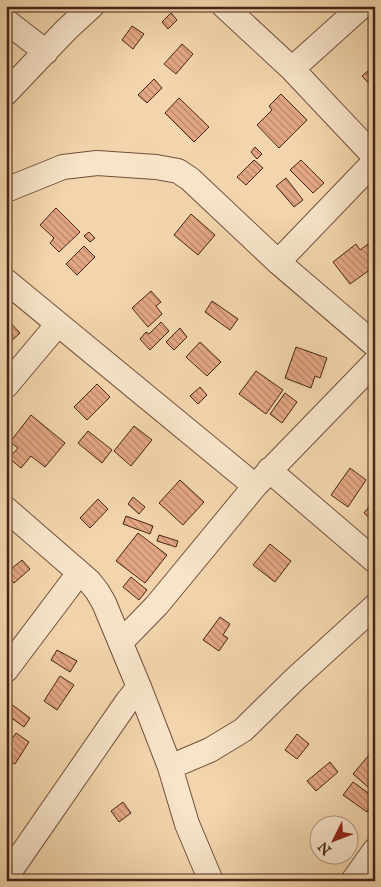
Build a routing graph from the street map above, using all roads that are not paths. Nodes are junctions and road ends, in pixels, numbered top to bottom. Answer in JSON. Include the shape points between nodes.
{"nodes":[{"id":1,"x":92,"y":6,"type":"edge"},
{"id":2,"x":224,"y":6,"type":"edge"},
{"id":3,"x":362,"y":6,"type":"edge"},
{"id":4,"x":6,"y":21,"type":"edge"},
{"id":5,"x":46,"y":52,"type":"junction"},
{"id":6,"x":292,"y":69,"type":"junction"},
{"id":7,"x":6,"y":93,"type":"edge"},
{"id":8,"x":375,"y":157,"type":"edge"},
{"id":9,"x":375,"y":161,"type":"edge"},
{"id":10,"x":6,"y":190,"type":"edge"},
{"id":11,"x":278,"y":262,"type":"junction"},
{"id":12,"x":6,"y":281,"type":"edge"},
{"id":13,"x":58,"y":324,"type":"junction"},
{"id":14,"x":375,"y":345,"type":"edge"},
{"id":15,"x":375,"y":362,"type":"edge"},
{"id":16,"x":6,"y":386,"type":"edge"},
{"id":17,"x":262,"y":478,"type":"junction"},
{"id":18,"x":6,"y":509,"type":"edge"},
{"id":19,"x":375,"y":561,"type":"edge"},
{"id":20,"x":79,"y":572,"type":"junction"},
{"id":21,"x":375,"y":606,"type":"edge"},
{"id":22,"x":121,"y":642,"type":"junction"},
{"id":23,"x":6,"y":670,"type":"edge"},
{"id":24,"x":140,"y":688,"type":"junction"},
{"id":25,"x":170,"y":767,"type":"junction"},
{"id":26,"x":375,"y":850,"type":"edge"},
{"id":27,"x":6,"y":877,"type":"edge"},
{"id":28,"x":211,"y":881,"type":"edge"},
{"id":29,"x":353,"y":881,"type":"edge"}],
"edges":[{"from":1,"to":5,"type":"street"},
{"from":2,"to":6,"type":"street"},
{"from":3,"to":6,"type":"street"},
{"from":4,"to":5,"type":"street"},
{"from":5,"to":7,"type":"street"},
{"from":6,"to":8,"type":"street"},
{"from":9,"to":11,"type":"street"},
{"from":10,"to":11,"type":"street","via":[[64,167],[96,163],[178,171]]},
{"from":11,"to":14,"type":"street"},
{"from":12,"to":13,"type":"street"},
{"from":13,"to":16,"type":"street"},
{"from":13,"to":17,"type":"street"},
{"from":15,"to":17,"type":"street"},
{"from":17,"to":19,"type":"street"},
{"from":17,"to":22,"type":"street","via":[[157,605]]},
{"from":18,"to":20,"type":"street"},
{"from":20,"to":22,"type":"street","via":[[97,591]]},
{"from":20,"to":23,"type":"street"},
{"from":21,"to":25,"type":"street","via":[[243,730],[210,750]]},
{"from":22,"to":24,"type":"street"},
{"from":24,"to":25,"type":"street"},
{"from":24,"to":27,"type":"street","via":[[127,702]]},
{"from":25,"to":28,"type":"street"},
{"from":26,"to":29,"type":"street"}]}
